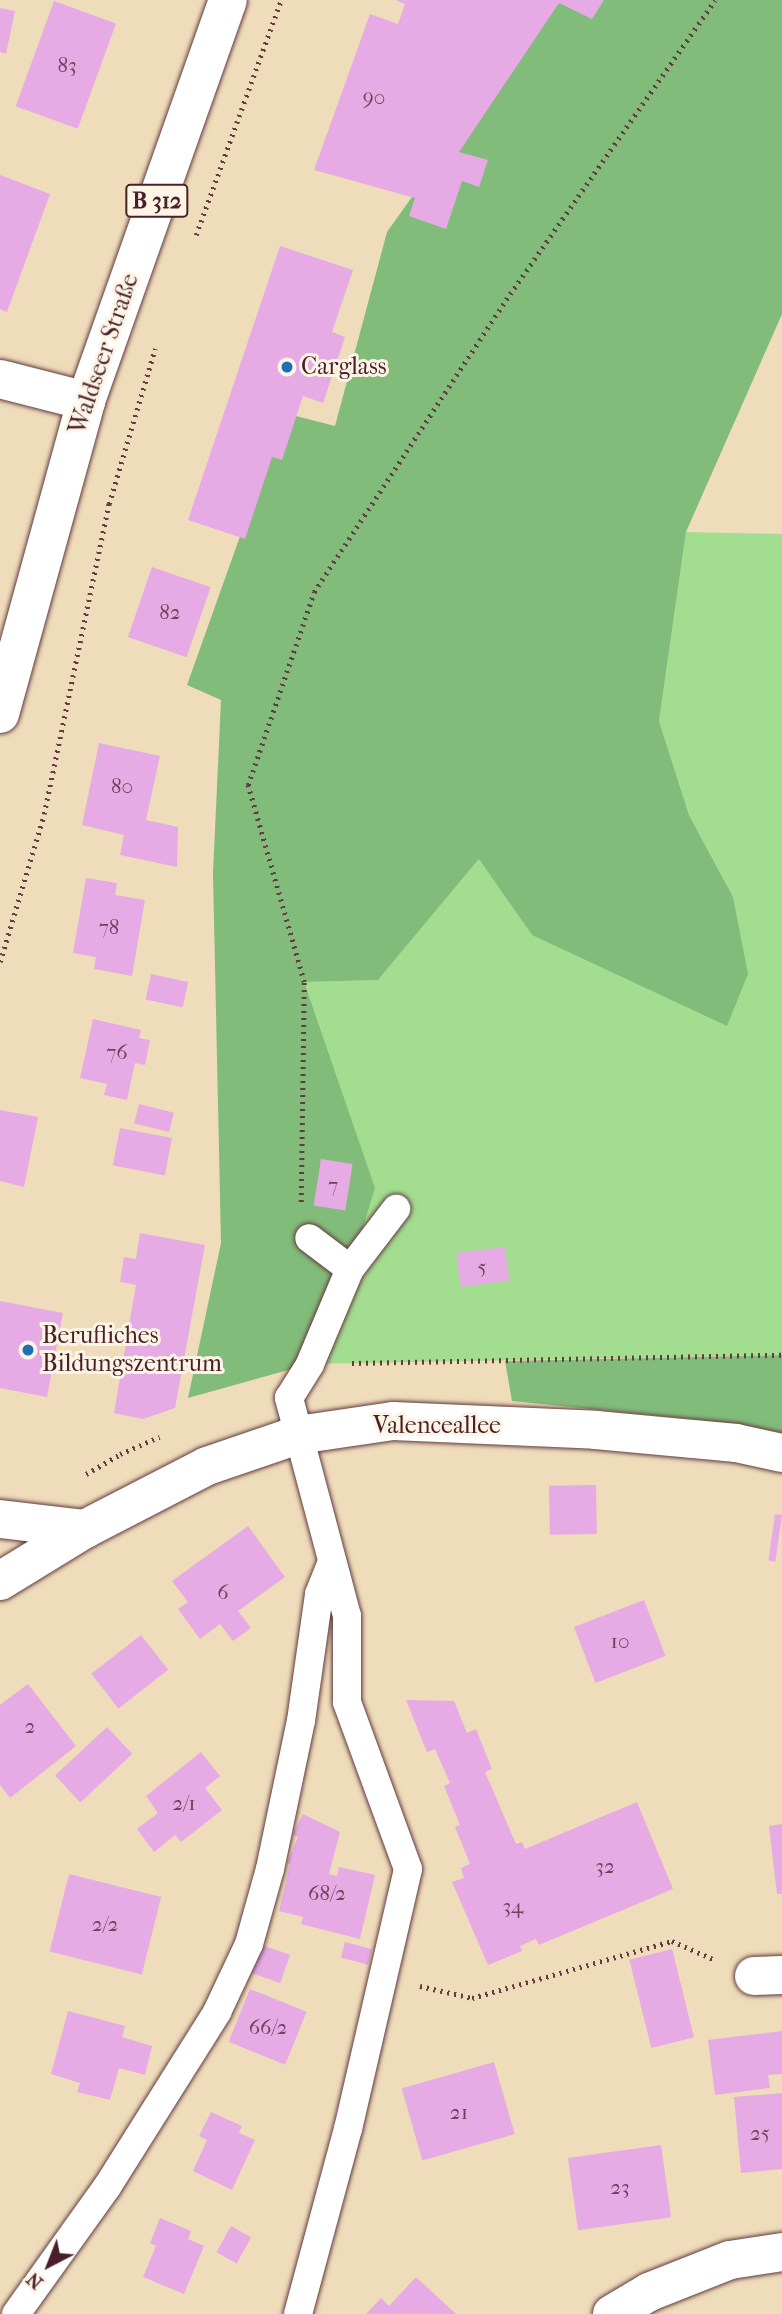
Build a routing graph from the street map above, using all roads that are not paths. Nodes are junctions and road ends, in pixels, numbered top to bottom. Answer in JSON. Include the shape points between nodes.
{"nodes":[{"id":1,"x":228,"y":0,"type":"edge"},
{"id":2,"x":0,"y":379,"type":"edge"},
{"id":3,"x":86,"y":401,"type":"junction"},
{"id":4,"x":0,"y":714,"type":"edge"},
{"id":5,"x":396,"y":1209,"type":"dead end"},
{"id":6,"x":309,"y":1238,"type":"road end"},
{"id":7,"x":349,"y":1269,"type":"junction"},
{"id":8,"x":298,"y":1435,"type":"junction"},
{"id":9,"x":782,"y":1453,"type":"edge"},
{"id":10,"x":0,"y":1519,"type":"edge"},
{"id":11,"x":85,"y":1529,"type":"junction"},
{"id":12,"x":332,"y":1562,"type":"junction"},
{"id":13,"x":0,"y":1581,"type":"edge"},
{"id":14,"x":782,"y":2252,"type":"edge"},
{"id":15,"x":16,"y":2314,"type":"edge"},
{"id":16,"x":298,"y":2314,"type":"edge"},
{"id":17,"x":612,"y":2314,"type":"edge"}],
"edges":[{"from":1,"to":3,"type":"street","name":"Waldseer Straße","number":"B 312"},
{"from":2,"to":3,"type":"street"},
{"from":3,"to":4,"type":"street","name":"Waldseer Straße","number":"B 312"},
{"from":5,"to":7,"type":"lane"},
{"from":6,"to":7,"type":"lane"},
{"from":7,"to":8,"type":"lane","via":[[310,1364],[289,1398]]},
{"from":8,"to":9,"type":"street","name":"Valenceallee","via":[[393,1421],[596,1430],[736,1443]]},
{"from":8,"to":11,"type":"street","name":"Valenceallee","via":[[207,1466]]},
{"from":8,"to":12,"type":"lane"},
{"from":10,"to":11,"type":"street"},
{"from":11,"to":13,"type":"street","name":"Valenceallee"},
{"from":12,"to":15,"type":"lane","via":[[319,1594],[301,1721],[249,1944],[217,2012],[115,2176]]},
{"from":12,"to":16,"type":"lane","via":[[346,1616],[347,1702],[408,1869],[348,2129]]},
{"from":14,"to":17,"type":"street","via":[[730,2260],[649,2292]]}]}
